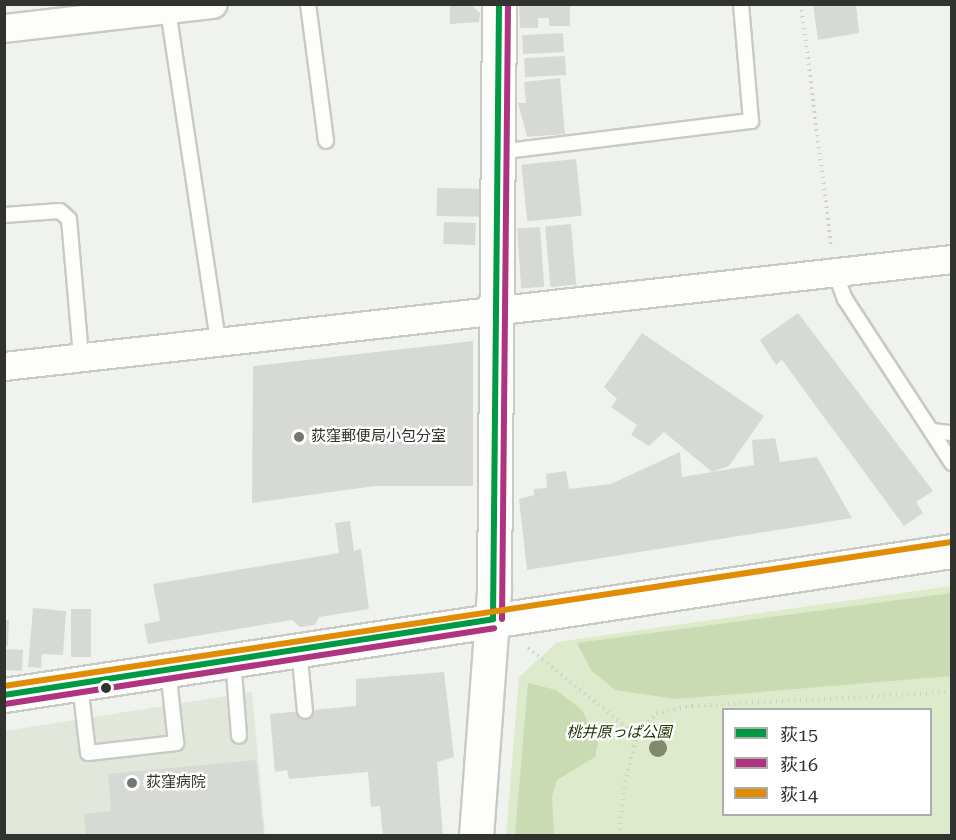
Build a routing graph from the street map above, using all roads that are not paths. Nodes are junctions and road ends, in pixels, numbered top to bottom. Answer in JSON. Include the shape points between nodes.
{"nodes":[{"id":1,"x":213,"y":4,"type":"edge"},
{"id":2,"x":308,"y":4,"type":"edge"},
{"id":3,"x":500,"y":4,"type":"edge"},
{"id":4,"x":741,"y":4,"type":"edge"},
{"id":5,"x":168,"y":10,"type":"junction"},
{"id":6,"x":4,"y":28,"type":"edge"},
{"id":7,"x":326,"y":141,"type":"dead end"},
{"id":8,"x":498,"y":152,"type":"junction"},
{"id":9,"x":4,"y":215,"type":"edge"},
{"id":10,"x":951,"y":259,"type":"edge"},
{"id":11,"x":835,"y":272,"type":"junction"},
{"id":12,"x":498,"y":308,"type":"junction"},
{"id":13,"x":218,"y":340,"type":"junction"},
{"id":14,"x":81,"y":357,"type":"junction"},
{"id":15,"x":4,"y":366,"type":"edge"},
{"id":16,"x":932,"y":431,"type":"junction"},
{"id":17,"x":951,"y":433,"type":"edge"},
{"id":18,"x":951,"y":463,"type":"edge"},
{"id":19,"x":951,"y":551,"type":"edge"},
{"id":20,"x":493,"y":620,"type":"junction"},
{"id":21,"x":299,"y":649,"type":"junction"},
{"id":22,"x":233,"y":659,"type":"junction"},
{"id":23,"x":168,"y":669,"type":"junction"},
{"id":24,"x":80,"y":683,"type":"junction"},
{"id":25,"x":4,"y":695,"type":"edge"},
{"id":26,"x":304,"y":711,"type":"dead end"},
{"id":27,"x":239,"y":736,"type":"dead end"},
{"id":28,"x":476,"y":836,"type":"edge"}],
"edges":[{"from":1,"to":5,"type":"street"},
{"from":2,"to":7,"type":"lane"},
{"from":3,"to":8,"type":"street"},
{"from":4,"to":8,"type":"lane","via":[[751,121]]},
{"from":5,"to":6,"type":"street"},
{"from":5,"to":13,"type":"lane"},
{"from":8,"to":12,"type":"street"},
{"from":9,"to":14,"type":"lane","via":[[60,212],[69,219]]},
{"from":10,"to":11,"type":"street"},
{"from":11,"to":12,"type":"street"},
{"from":11,"to":16,"type":"lane","via":[[845,299]]},
{"from":12,"to":13,"type":"street"},
{"from":12,"to":20,"type":"street"},
{"from":13,"to":14,"type":"street"},
{"from":14,"to":15,"type":"street"},
{"from":16,"to":17,"type":"lane"},
{"from":16,"to":18,"type":"lane"},
{"from":19,"to":20,"type":"street"},
{"from":20,"to":21,"type":"street"},
{"from":20,"to":28,"type":"street"},
{"from":21,"to":22,"type":"street"},
{"from":21,"to":26,"type":"lane"},
{"from":22,"to":23,"type":"street"},
{"from":22,"to":27,"type":"lane"},
{"from":23,"to":24,"type":"street"},
{"from":23,"to":24,"type":"lane","via":[[176,743],[88,753]]},
{"from":24,"to":25,"type":"street"}]}
